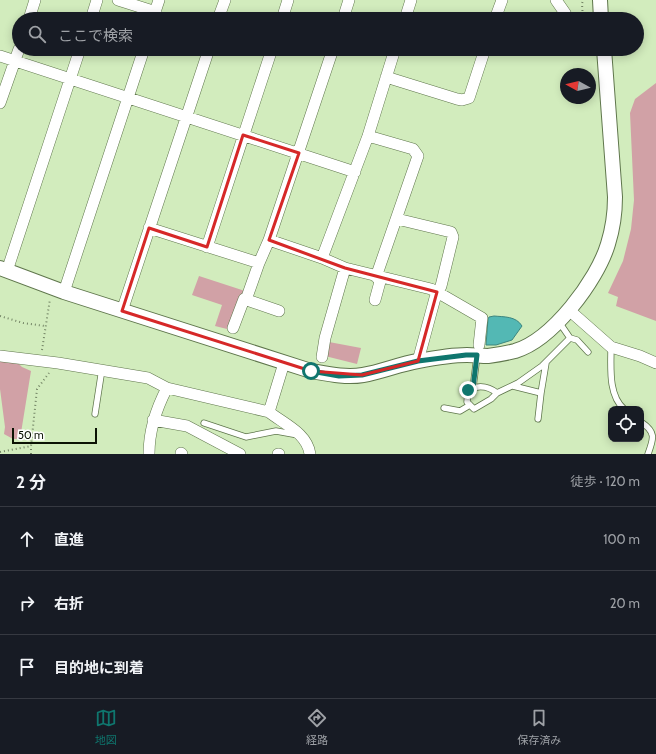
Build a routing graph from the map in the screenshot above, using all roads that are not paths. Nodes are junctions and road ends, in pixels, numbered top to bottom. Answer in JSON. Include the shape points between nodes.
{"nodes":[{"id":1,"x":35,"y":0,"type":"edge"},
{"id":2,"x":97,"y":0,"type":"edge"},
{"id":3,"x":118,"y":0,"type":"edge"},
{"id":4,"x":159,"y":0,"type":"edge"},
{"id":5,"x":225,"y":0,"type":"edge"},
{"id":6,"x":288,"y":0,"type":"edge"},
{"id":7,"x":350,"y":0,"type":"edge"},
{"id":8,"x":411,"y":0,"type":"edge"},
{"id":9,"x":502,"y":0,"type":"edge"},
{"id":10,"x":556,"y":0,"type":"edge"},
{"id":11,"x":600,"y":0,"type":"edge"},
{"id":12,"x":31,"y":12,"type":"edge"},
{"id":13,"x":93,"y":12,"type":"edge"},
{"id":14,"x":147,"y":12,"type":"edge"},
{"id":15,"x":155,"y":12,"type":"edge"},
{"id":16,"x":221,"y":12,"type":"edge"},
{"id":17,"x":284,"y":12,"type":"edge"},
{"id":18,"x":346,"y":12,"type":"edge"},
{"id":19,"x":407,"y":12,"type":"edge"},
{"id":20,"x":498,"y":12,"type":"edge"},
{"id":21,"x":564,"y":12,"type":"edge"},
{"id":22,"x":601,"y":12,"type":"edge"},
{"id":23,"x":0,"y":56,"type":"edge"},
{"id":24,"x":16,"y":56,"type":"edge"},
{"id":25,"x":78,"y":56,"type":"edge"},
{"id":26,"x":142,"y":56,"type":"edge"},
{"id":27,"x":207,"y":56,"type":"edge"},
{"id":28,"x":270,"y":56,"type":"edge"},
{"id":29,"x":331,"y":56,"type":"edge"},
{"id":30,"x":393,"y":56,"type":"edge"},
{"id":31,"x":483,"y":56,"type":"edge"},
{"id":32,"x":605,"y":56,"type":"edge"},
{"id":33,"x":14,"y":60,"type":"junction"},
{"id":34,"x":386,"y":77,"type":"junction"},
{"id":35,"x":70,"y":80,"type":"junction"},
{"id":36,"x":128,"y":98,"type":"junction"},
{"id":37,"x":0,"y":103,"type":"edge"},
{"id":38,"x":187,"y":116,"type":"junction"},
{"id":39,"x":243,"y":135,"type":"junction"},
{"id":40,"x":368,"y":136,"type":"junction"},
{"id":41,"x":299,"y":153,"type":"junction"},
{"id":42,"x":355,"y":172,"type":"junction"},
{"id":43,"x":396,"y":219,"type":"junction"},
{"id":44,"x":149,"y":228,"type":"junction"},
{"id":45,"x":270,"y":240,"type":"junction"},
{"id":46,"x":207,"y":247,"type":"junction"},
{"id":47,"x":322,"y":258,"type":"junction"},
{"id":48,"x":259,"y":264,"type":"junction"},
{"id":49,"x":345,"y":268,"type":"junction"},
{"id":50,"x":2,"y":271,"type":"edge"},
{"id":51,"x":379,"y":277,"type":"junction"},
{"id":52,"x":58,"y":289,"type":"junction"},
{"id":53,"x":437,"y":292,"type":"junction"},
{"id":54,"x":244,"y":299,"type":"junction"},
{"id":55,"x":375,"y":300,"type":"dead end"},
{"id":56,"x":570,"y":310,"type":"junction"},
{"id":57,"x":122,"y":311,"type":"junction"},
{"id":58,"x":279,"y":311,"type":"dead end"},
{"id":59,"x":559,"y":322,"type":"junction"},
{"id":60,"x":233,"y":328,"type":"dead end"},
{"id":61,"x":570,"y":338,"type":"junction"},
{"id":62,"x":611,"y":347,"type":"junction"},
{"id":63,"x":478,"y":350,"type":"junction"},
{"id":64,"x":588,"y":352,"type":"dead end"},
{"id":65,"x":0,"y":356,"type":"edge"},
{"id":66,"x":322,"y":357,"type":"dead end"},
{"id":67,"x":418,"y":361,"type":"junction"},
{"id":68,"x":284,"y":363,"type":"junction"},
{"id":69,"x":546,"y":363,"type":"junction"},
{"id":70,"x":656,"y":363,"type":"edge"},
{"id":71,"x":102,"y":369,"type":"junction"},
{"id":72,"x":513,"y":386,"type":"junction"},
{"id":73,"x":167,"y":388,"type":"junction"},
{"id":74,"x":473,"y":388,"type":"junction"},
{"id":75,"x":497,"y":393,"type":"junction"},
{"id":76,"x":541,"y":393,"type":"junction"},
{"id":77,"x":470,"y":405,"type":"junction"},
{"id":78,"x":620,"y":406,"type":"edge"},
{"id":79,"x":444,"y":408,"type":"dead end"},
{"id":80,"x":269,"y":412,"type":"junction"},
{"id":81,"x":95,"y":414,"type":"dead end"},
{"id":82,"x":538,"y":419,"type":"dead end"},
{"id":83,"x":153,"y":420,"type":"junction"},
{"id":84,"x":204,"y":424,"type":"dead end"},
{"id":85,"x":644,"y":424,"type":"edge"},
{"id":86,"x":302,"y":436,"type":"junction"},
{"id":87,"x":148,"y":454,"type":"edge"},
{"id":88,"x":240,"y":454,"type":"edge"},
{"id":89,"x":310,"y":454,"type":"edge"},
{"id":90,"x":648,"y":454,"type":"edge"}],
"edges":[{"from":1,"to":12,"type":"street"},
{"from":2,"to":13,"type":"street"},
{"from":3,"to":14,"type":"street"},
{"from":4,"to":15,"type":"street"},
{"from":5,"to":16,"type":"street"},
{"from":6,"to":17,"type":"street"},
{"from":7,"to":18,"type":"street"},
{"from":8,"to":19,"type":"street"},
{"from":9,"to":20,"type":"street"},
{"from":10,"to":21,"type":"street"},
{"from":11,"to":22,"type":"street"},
{"from":23,"to":33,"type":"street"},
{"from":24,"to":33,"type":"street"},
{"from":25,"to":35,"type":"street"},
{"from":26,"to":36,"type":"street"},
{"from":27,"to":38,"type":"street"},
{"from":28,"to":39,"type":"street"},
{"from":29,"to":41,"type":"street"},
{"from":30,"to":34,"type":"street"},
{"from":31,"to":34,"type":"street","via":[[469,98],[465,99],[457,99]]},
{"from":32,"to":56,"type":"street","via":[[615,218],[601,262]]},
{"from":33,"to":35,"type":"street"},
{"from":33,"to":37,"type":"street"},
{"from":34,"to":40,"type":"street"},
{"from":35,"to":36,"type":"street"},
{"from":35,"to":50,"type":"street"},
{"from":36,"to":38,"type":"street"},
{"from":36,"to":52,"type":"street"},
{"from":38,"to":39,"type":"street"},
{"from":38,"to":44,"type":"street"},
{"from":39,"to":41,"type":"street"},
{"from":39,"to":46,"type":"street"},
{"from":40,"to":42,"type":"street"},
{"from":40,"to":43,"type":"street","via":[[413,149],[418,156]]},
{"from":41,"to":42,"type":"street"},
{"from":41,"to":45,"type":"street"},
{"from":42,"to":47,"type":"street"},
{"from":43,"to":51,"type":"street"},
{"from":43,"to":53,"type":"street","via":[[451,232],[453,238],[441,286]]},
{"from":44,"to":46,"type":"street"},
{"from":44,"to":57,"type":"street"},
{"from":45,"to":47,"type":"street"},
{"from":45,"to":48,"type":"street"},
{"from":46,"to":48,"type":"street"},
{"from":47,"to":49,"type":"street"},
{"from":48,"to":54,"type":"street"},
{"from":49,"to":51,"type":"street"},
{"from":49,"to":66,"type":"street"},
{"from":50,"to":52,"type":"street"},
{"from":51,"to":53,"type":"street"},
{"from":51,"to":55,"type":"street"},
{"from":52,"to":57,"type":"street"},
{"from":53,"to":63,"type":"street","via":[[482,318]]},
{"from":53,"to":67,"type":"street"},
{"from":54,"to":58,"type":"street"},
{"from":54,"to":60,"type":"street"},
{"from":56,"to":59,"type":"street"},
{"from":56,"to":62,"type":"street"},
{"from":57,"to":68,"type":"street"},
{"from":59,"to":61,"type":"lane"},
{"from":59,"to":63,"type":"street","via":[[533,342],[515,351],[488,356]]},
{"from":61,"to":64,"type":"lane","via":[[577,340]]},
{"from":61,"to":69,"type":"lane"},
{"from":62,"to":70,"type":"street"},
{"from":62,"to":78,"type":"lane","via":[[614,393]]},
{"from":63,"to":67,"type":"street","via":[[466,355]]},
{"from":63,"to":74,"type":"lane"},
{"from":65,"to":71,"type":"street"},
{"from":67,"to":68,"type":"street","via":[[362,375],[339,376]]},
{"from":68,"to":80,"type":"street"},
{"from":69,"to":72,"type":"lane"},
{"from":69,"to":76,"type":"lane"},
{"from":71,"to":73,"type":"street","via":[[148,378]]},
{"from":71,"to":81,"type":"lane"},
{"from":72,"to":75,"type":"lane"},
{"from":72,"to":76,"type":"lane"},
{"from":73,"to":80,"type":"street"},
{"from":73,"to":83,"type":"street"},
{"from":74,"to":75,"type":"lane","via":[[491,388]]},
{"from":74,"to":77,"type":"lane","via":[[468,390],[467,402]]},
{"from":75,"to":77,"type":"lane","via":[[474,409]]},
{"from":76,"to":82,"type":"lane"},
{"from":77,"to":79,"type":"lane","via":[[460,410]]},
{"from":80,"to":86,"type":"street"},
{"from":83,"to":87,"type":"street"},
{"from":83,"to":88,"type":"street","via":[[187,426]]},
{"from":84,"to":86,"type":"lane","via":[[246,437],[276,431]]},
{"from":85,"to":90,"type":"lane","via":[[650,428],[653,440]]},
{"from":86,"to":89,"type":"street","via":[[309,446]]}]}
